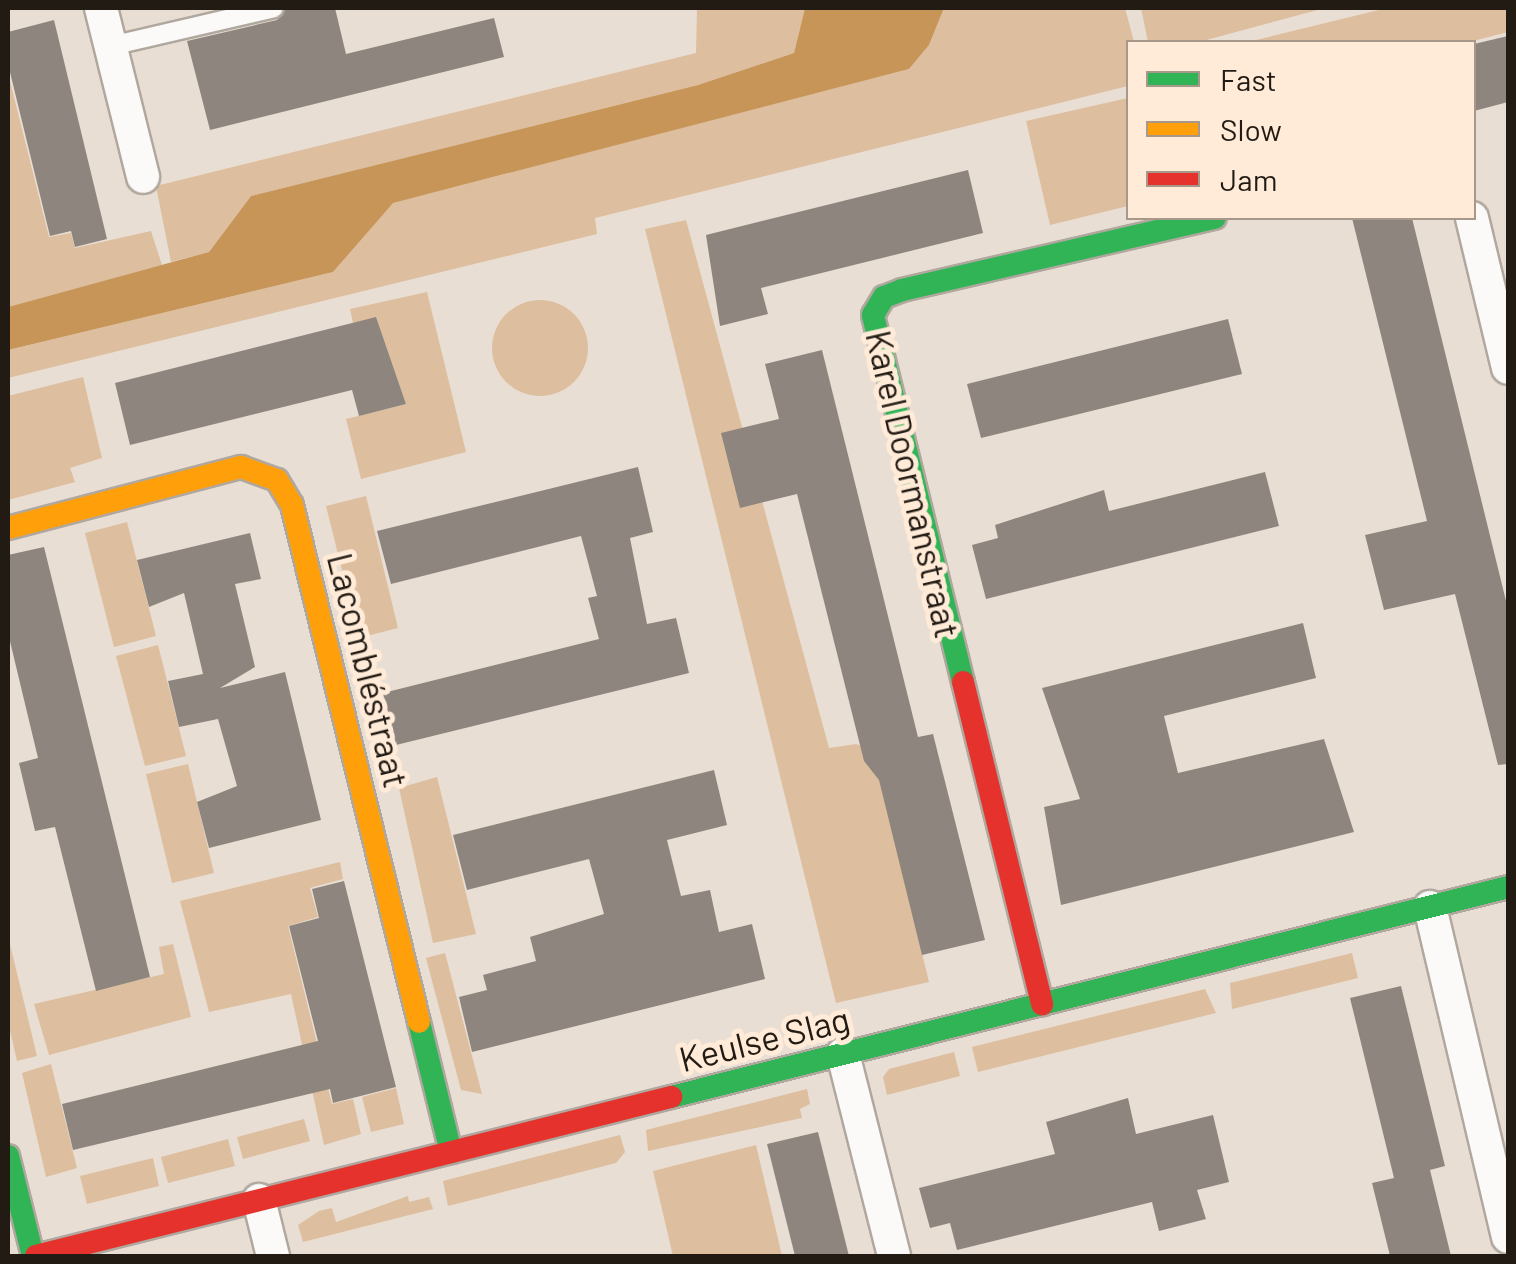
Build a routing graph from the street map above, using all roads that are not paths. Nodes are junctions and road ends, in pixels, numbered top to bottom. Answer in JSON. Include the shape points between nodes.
{"nodes":[{"id":1,"x":102,"y":8,"type":"edge"},
{"id":2,"x":274,"y":8,"type":"edge"},
{"id":3,"x":111,"y":46,"type":"junction"},
{"id":4,"x":143,"y":177,"type":"dead end"},
{"id":5,"x":1205,"y":220,"type":"edge"},
{"id":6,"x":1472,"y":220,"type":"edge"},
{"id":7,"x":1508,"y":368,"type":"edge"},
{"id":8,"x":8,"y":528,"type":"edge"},
{"id":9,"x":1508,"y":887,"type":"edge"},
{"id":10,"x":1430,"y":906,"type":"junction"},
{"id":11,"x":1042,"y":1004,"type":"junction"},
{"id":12,"x":843,"y":1054,"type":"junction"},
{"id":13,"x":451,"y":1152,"type":"junction"},
{"id":14,"x":8,"y":1156,"type":"edge"},
{"id":15,"x":259,"y":1200,"type":"junction"},
{"id":16,"x":1508,"y":1237,"type":"edge"},
{"id":17,"x":26,"y":1250,"type":"edge"},
{"id":18,"x":273,"y":1256,"type":"edge"},
{"id":19,"x":894,"y":1256,"type":"edge"}],
"edges":[{"from":1,"to":3,"type":"street"},
{"from":2,"to":3,"type":"lane"},
{"from":3,"to":4,"type":"street"},
{"from":5,"to":11,"type":"street","name":"Karel Doormanstraat","via":[[902,290],[884,298],[873,315]]},
{"from":6,"to":7,"type":"street"},
{"from":8,"to":13,"type":"street","name":"Lacombléstraat","via":[[241,467],[277,480],[292,505]]},
{"from":9,"to":10,"type":"street","name":"Keulse Slag"},
{"from":10,"to":11,"type":"street","name":"Keulse Slag"},
{"from":10,"to":16,"type":"street"},
{"from":11,"to":12,"type":"street","name":"Keulse Slag"},
{"from":12,"to":13,"type":"street","name":"Keulse Slag"},
{"from":12,"to":19,"type":"street"},
{"from":13,"to":15,"type":"street","name":"Keulse Slag"},
{"from":14,"to":17,"type":"street"},
{"from":15,"to":17,"type":"street","name":"Keulse Slag"},
{"from":15,"to":18,"type":"street"}]}
